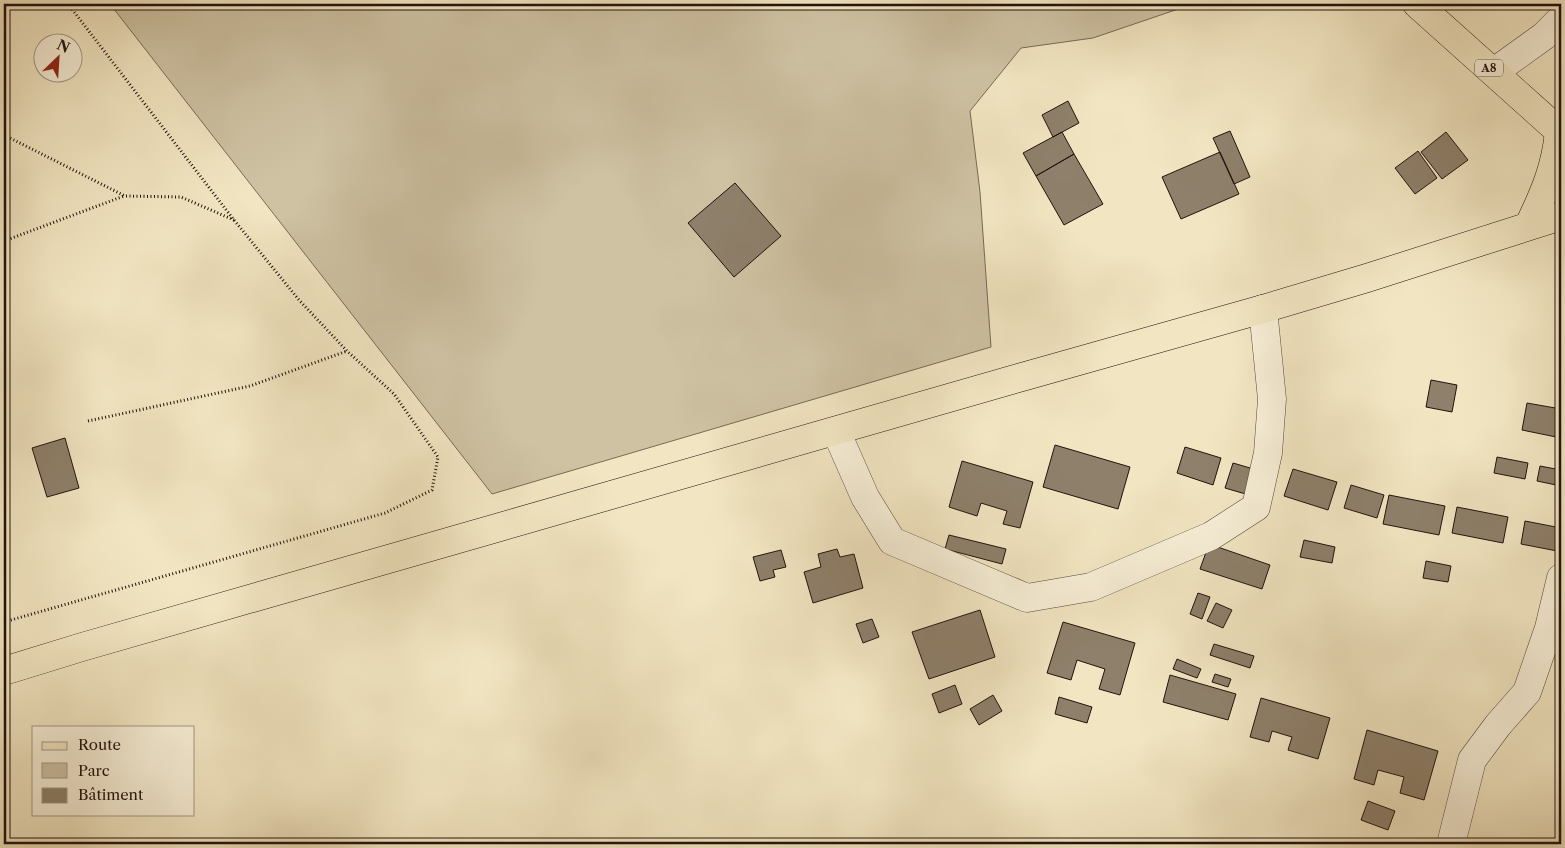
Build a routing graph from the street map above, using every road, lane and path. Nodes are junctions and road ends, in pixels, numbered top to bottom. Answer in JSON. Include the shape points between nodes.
{"nodes":[{"id":1,"x":68,"y":4,"type":"edge"},
{"id":2,"x":1417,"y":4,"type":"edge"},
{"id":3,"x":1555,"y":34,"type":"edge"},
{"id":4,"x":1494,"y":72,"type":"junction"},
{"id":5,"x":1560,"y":132,"type":"edge"},
{"id":6,"x":4,"y":135,"type":"edge"},
{"id":7,"x":125,"y":196,"type":"junction"},
{"id":8,"x":1561,"y":216,"type":"edge"},
{"id":9,"x":234,"y":220,"type":"junction"},
{"id":10,"x":1529,"y":225,"type":"junction"},
{"id":11,"x":1500,"y":235,"type":"junction"},
{"id":12,"x":1561,"y":237,"type":"edge"},
{"id":13,"x":4,"y":241,"type":"edge"},
{"id":14,"x":1263,"y":309,"type":"junction"},
{"id":15,"x":347,"y":351,"type":"junction"},
{"id":16,"x":88,"y":422,"type":"dead end"},
{"id":17,"x":836,"y":431,"type":"junction"},
{"id":18,"x":1561,"y":578,"type":"edge"},
{"id":19,"x":4,"y":622,"type":"edge"},
{"id":20,"x":4,"y":671,"type":"edge"},
{"id":21,"x":1451,"y":844,"type":"edge"}],
"edges":[{"from":1,"to":9,"type":"path"},
{"from":2,"to":4,"type":"main road","number":"A8"},
{"from":3,"to":4,"type":"street"},
{"from":4,"to":5,"type":"main road","number":"A8"},
{"from":5,"to":10,"type":"main road","via":[[1554,166]]},
{"from":6,"to":7,"type":"path"},
{"from":7,"to":9,"type":"path","via":[[181,197]]},
{"from":7,"to":13,"type":"path"},
{"from":8,"to":10,"type":"main road"},
{"from":9,"to":15,"type":"path","via":[[299,300]]},
{"from":10,"to":11,"type":"main road"},
{"from":11,"to":12,"type":"main road"},
{"from":11,"to":14,"type":"main road"},
{"from":14,"to":17,"type":"main road"},
{"from":14,"to":17,"type":"street","via":[[1272,399],[1268,453],[1256,507],[1211,536],[1091,586],[1028,598],[892,541],[865,497]]},
{"from":15,"to":16,"type":"path","via":[[250,386]]},
{"from":15,"to":19,"type":"path","via":[[394,394],[438,457],[432,490],[385,514]]},
{"from":17,"to":20,"type":"main road"},
{"from":18,"to":21,"type":"street","via":[[1549,628],[1527,692],[1472,760]]}]}
